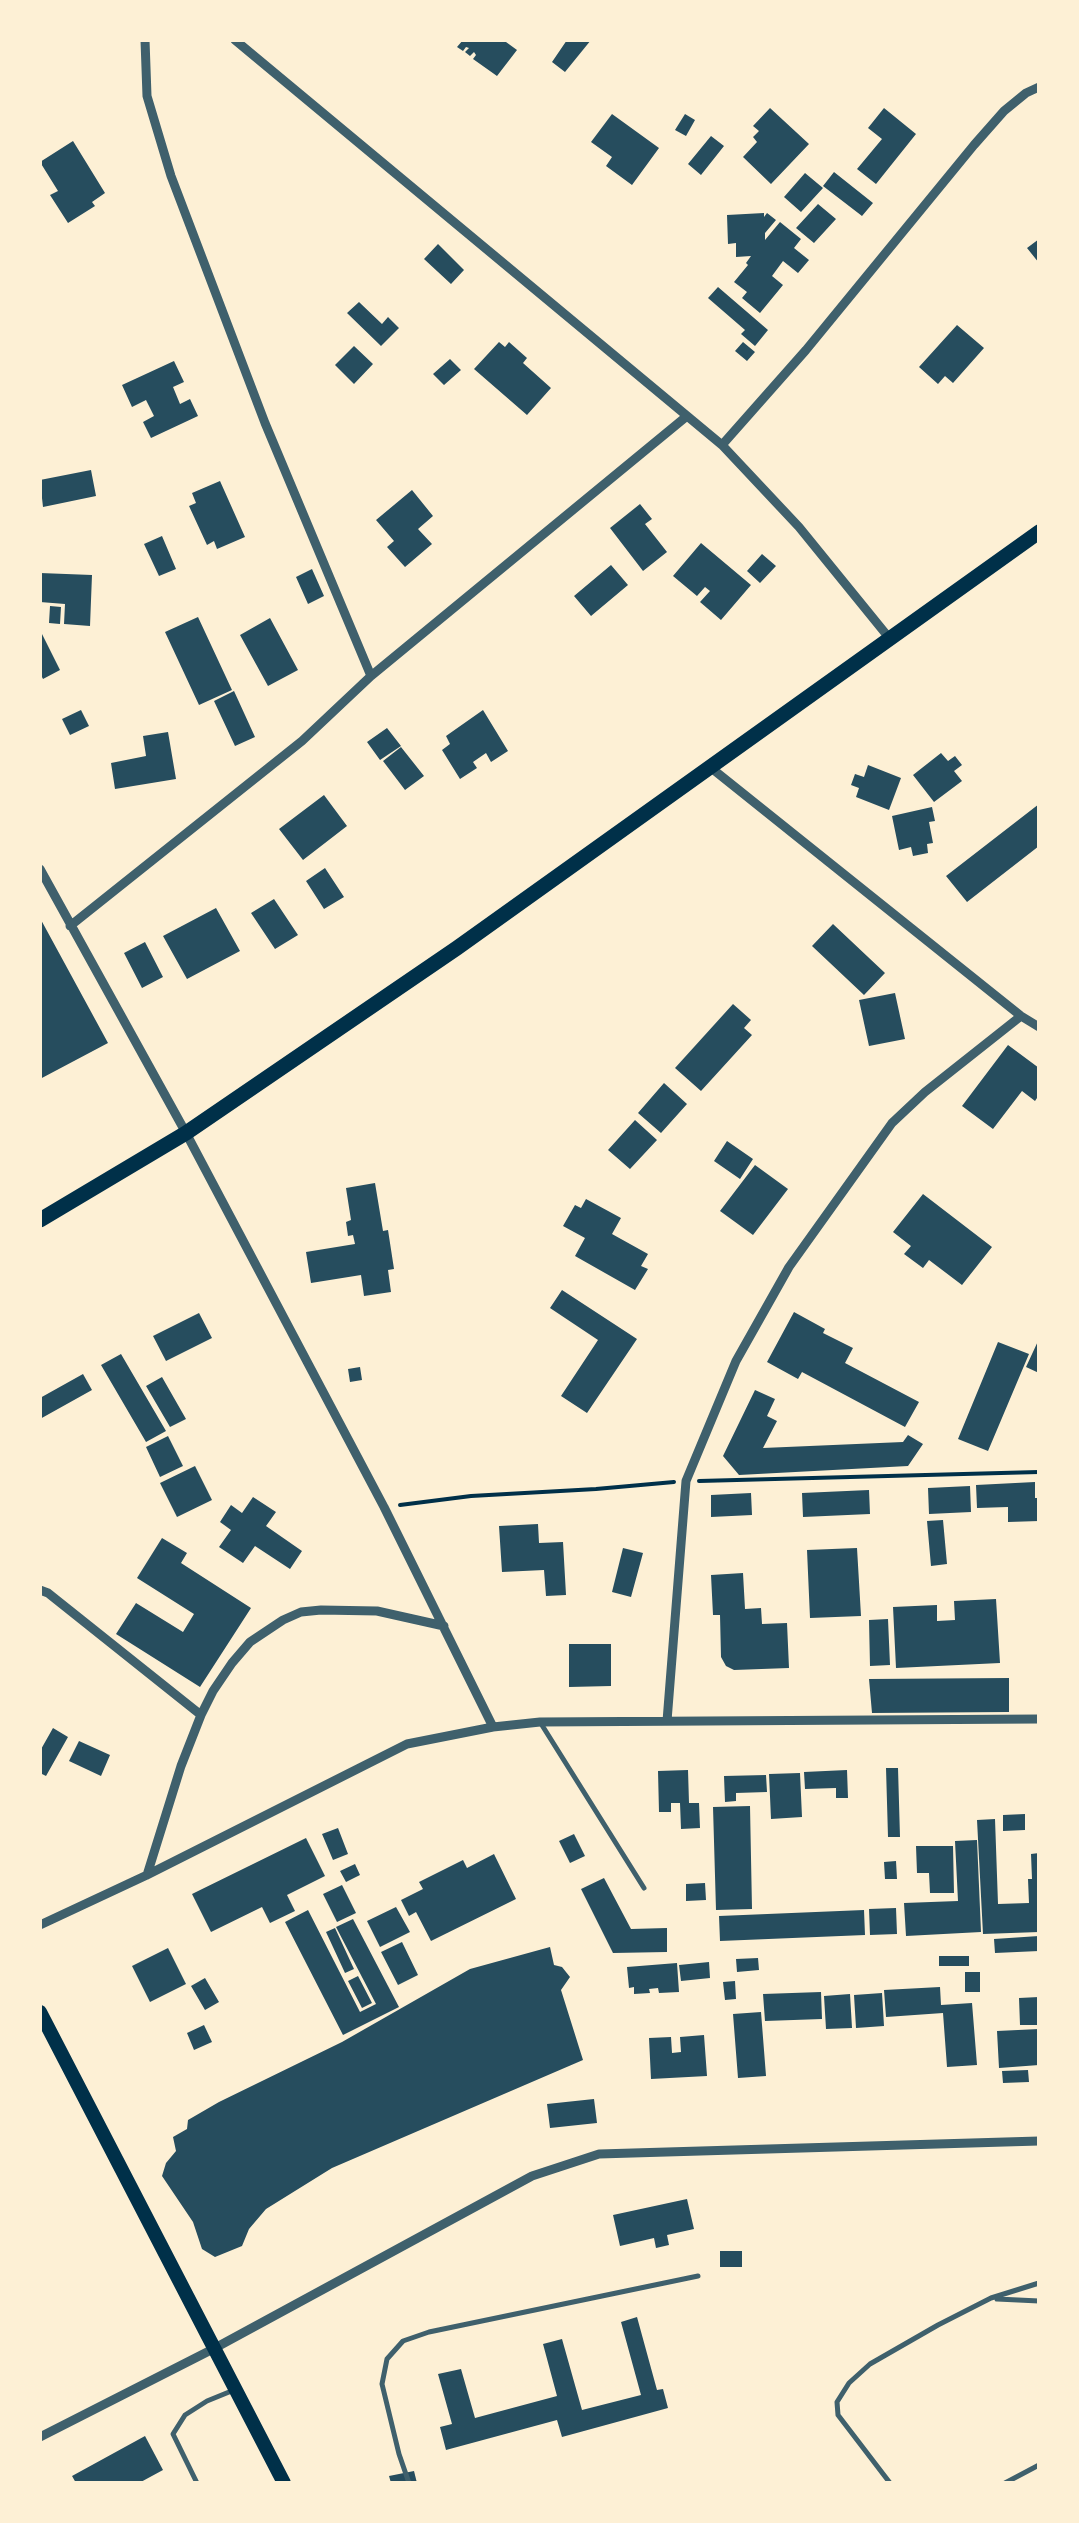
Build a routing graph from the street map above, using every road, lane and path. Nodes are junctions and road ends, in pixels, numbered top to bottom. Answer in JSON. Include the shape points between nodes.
{"nodes":[{"id":1,"x":146,"y":40,"type":"edge"},
{"id":2,"x":236,"y":40,"type":"edge"},
{"id":3,"x":1039,"y":86,"type":"edge"},
{"id":4,"x":687,"y":416,"type":"junction"},
{"id":5,"x":722,"y":445,"type":"junction"},
{"id":6,"x":1039,"y":532,"type":"edge"},
{"id":7,"x":890,"y":638,"type":"junction"},
{"id":8,"x":371,"y":676,"type":"junction"},
{"id":9,"x":710,"y":767,"type":"junction"},
{"id":10,"x":40,"y":869,"type":"edge"},
{"id":11,"x":70,"y":926,"type":"junction"},
{"id":12,"x":1022,"y":1016,"type":"junction"},
{"id":13,"x":1039,"y":1026,"type":"edge"},
{"id":14,"x":186,"y":1133,"type":"junction"},
{"id":15,"x":40,"y":1220,"type":"edge"},
{"id":16,"x":1039,"y":1472,"type":"edge"},
{"id":17,"x":686,"y":1481,"type":"junction"},
{"id":18,"x":384,"y":1507,"type":"junction"},
{"id":19,"x":40,"y":1590,"type":"edge"},
{"id":20,"x":444,"y":1626,"type":"junction"},
{"id":21,"x":201,"y":1715,"type":"junction"},
{"id":22,"x":1039,"y":1719,"type":"edge"},
{"id":23,"x":666,"y":1720,"type":"junction"},
{"id":24,"x":540,"y":1722,"type":"junction"},
{"id":25,"x":493,"y":1727,"type":"junction"},
{"id":26,"x":147,"y":1874,"type":"junction"},
{"id":27,"x":644,"y":1888,"type":"dead end"},
{"id":28,"x":40,"y":1925,"type":"edge"},
{"id":29,"x":40,"y":2012,"type":"edge"},
{"id":30,"x":1039,"y":2141,"type":"edge"},
{"id":31,"x":698,"y":2276,"type":"dead end"},
{"id":32,"x":1039,"y":2283,"type":"edge"},
{"id":33,"x":991,"y":2298,"type":"junction"},
{"id":34,"x":1039,"y":2301,"type":"edge"},
{"id":35,"x":214,"y":2348,"type":"junction"},
{"id":36,"x":236,"y":2389,"type":"junction"},
{"id":37,"x":40,"y":2437,"type":"edge"},
{"id":38,"x":1039,"y":2465,"type":"edge"},
{"id":39,"x":197,"y":2483,"type":"edge"},
{"id":40,"x":284,"y":2483,"type":"edge"},
{"id":41,"x":409,"y":2483,"type":"edge"},
{"id":42,"x":890,"y":2483,"type":"edge"},
{"id":43,"x":1005,"y":2483,"type":"edge"}],
"edges":[{"from":1,"to":8,"type":"street","via":[[147,96],[171,176]]},
{"from":2,"to":4,"type":"street"},
{"from":3,"to":5,"type":"street","via":[[1004,111]]},
{"from":4,"to":5,"type":"street"},
{"from":4,"to":8,"type":"street"},
{"from":5,"to":7,"type":"street"},
{"from":6,"to":7,"type":"highway"},
{"from":7,"to":9,"type":"highway"},
{"from":8,"to":11,"type":"street","via":[[302,741]]},
{"from":9,"to":12,"type":"street"},
{"from":9,"to":14,"type":"highway"},
{"from":10,"to":11,"type":"street"},
{"from":11,"to":14,"type":"street"},
{"from":12,"to":13,"type":"street"},
{"from":12,"to":17,"type":"street","via":[[892,1123],[839,1196],[736,1361]]},
{"from":14,"to":15,"type":"highway"},
{"from":14,"to":18,"type":"street"},
{"from":16,"to":17,"type":"path"},
{"from":17,"to":18,"type":"path"},
{"from":17,"to":23,"type":"street"},
{"from":18,"to":20,"type":"street"},
{"from":19,"to":21,"type":"street"},
{"from":20,"to":21,"type":"street","via":[[377,1610],[302,1612],[250,1642]]},
{"from":20,"to":25,"type":"street"},
{"from":21,"to":26,"type":"street"},
{"from":22,"to":23,"type":"street"},
{"from":23,"to":24,"type":"street"},
{"from":24,"to":25,"type":"street"},
{"from":24,"to":27,"type":"lane"},
{"from":25,"to":26,"type":"street","via":[[407,1744]]},
{"from":26,"to":28,"type":"street"},
{"from":29,"to":35,"type":"main road"},
{"from":30,"to":35,"type":"street","via":[[599,2154],[532,2176]]},
{"from":31,"to":41,"type":"lane","via":[[402,2341],[388,2359],[382,2384]]},
{"from":32,"to":33,"type":"lane"},
{"from":33,"to":34,"type":"lane"},
{"from":33,"to":42,"type":"lane","via":[[870,2364],[837,2402],[838,2415]]},
{"from":35,"to":36,"type":"main road"},
{"from":35,"to":37,"type":"street"},
{"from":36,"to":39,"type":"lane","via":[[185,2415],[173,2434]]},
{"from":36,"to":40,"type":"main road"},
{"from":38,"to":43,"type":"lane"}]}
